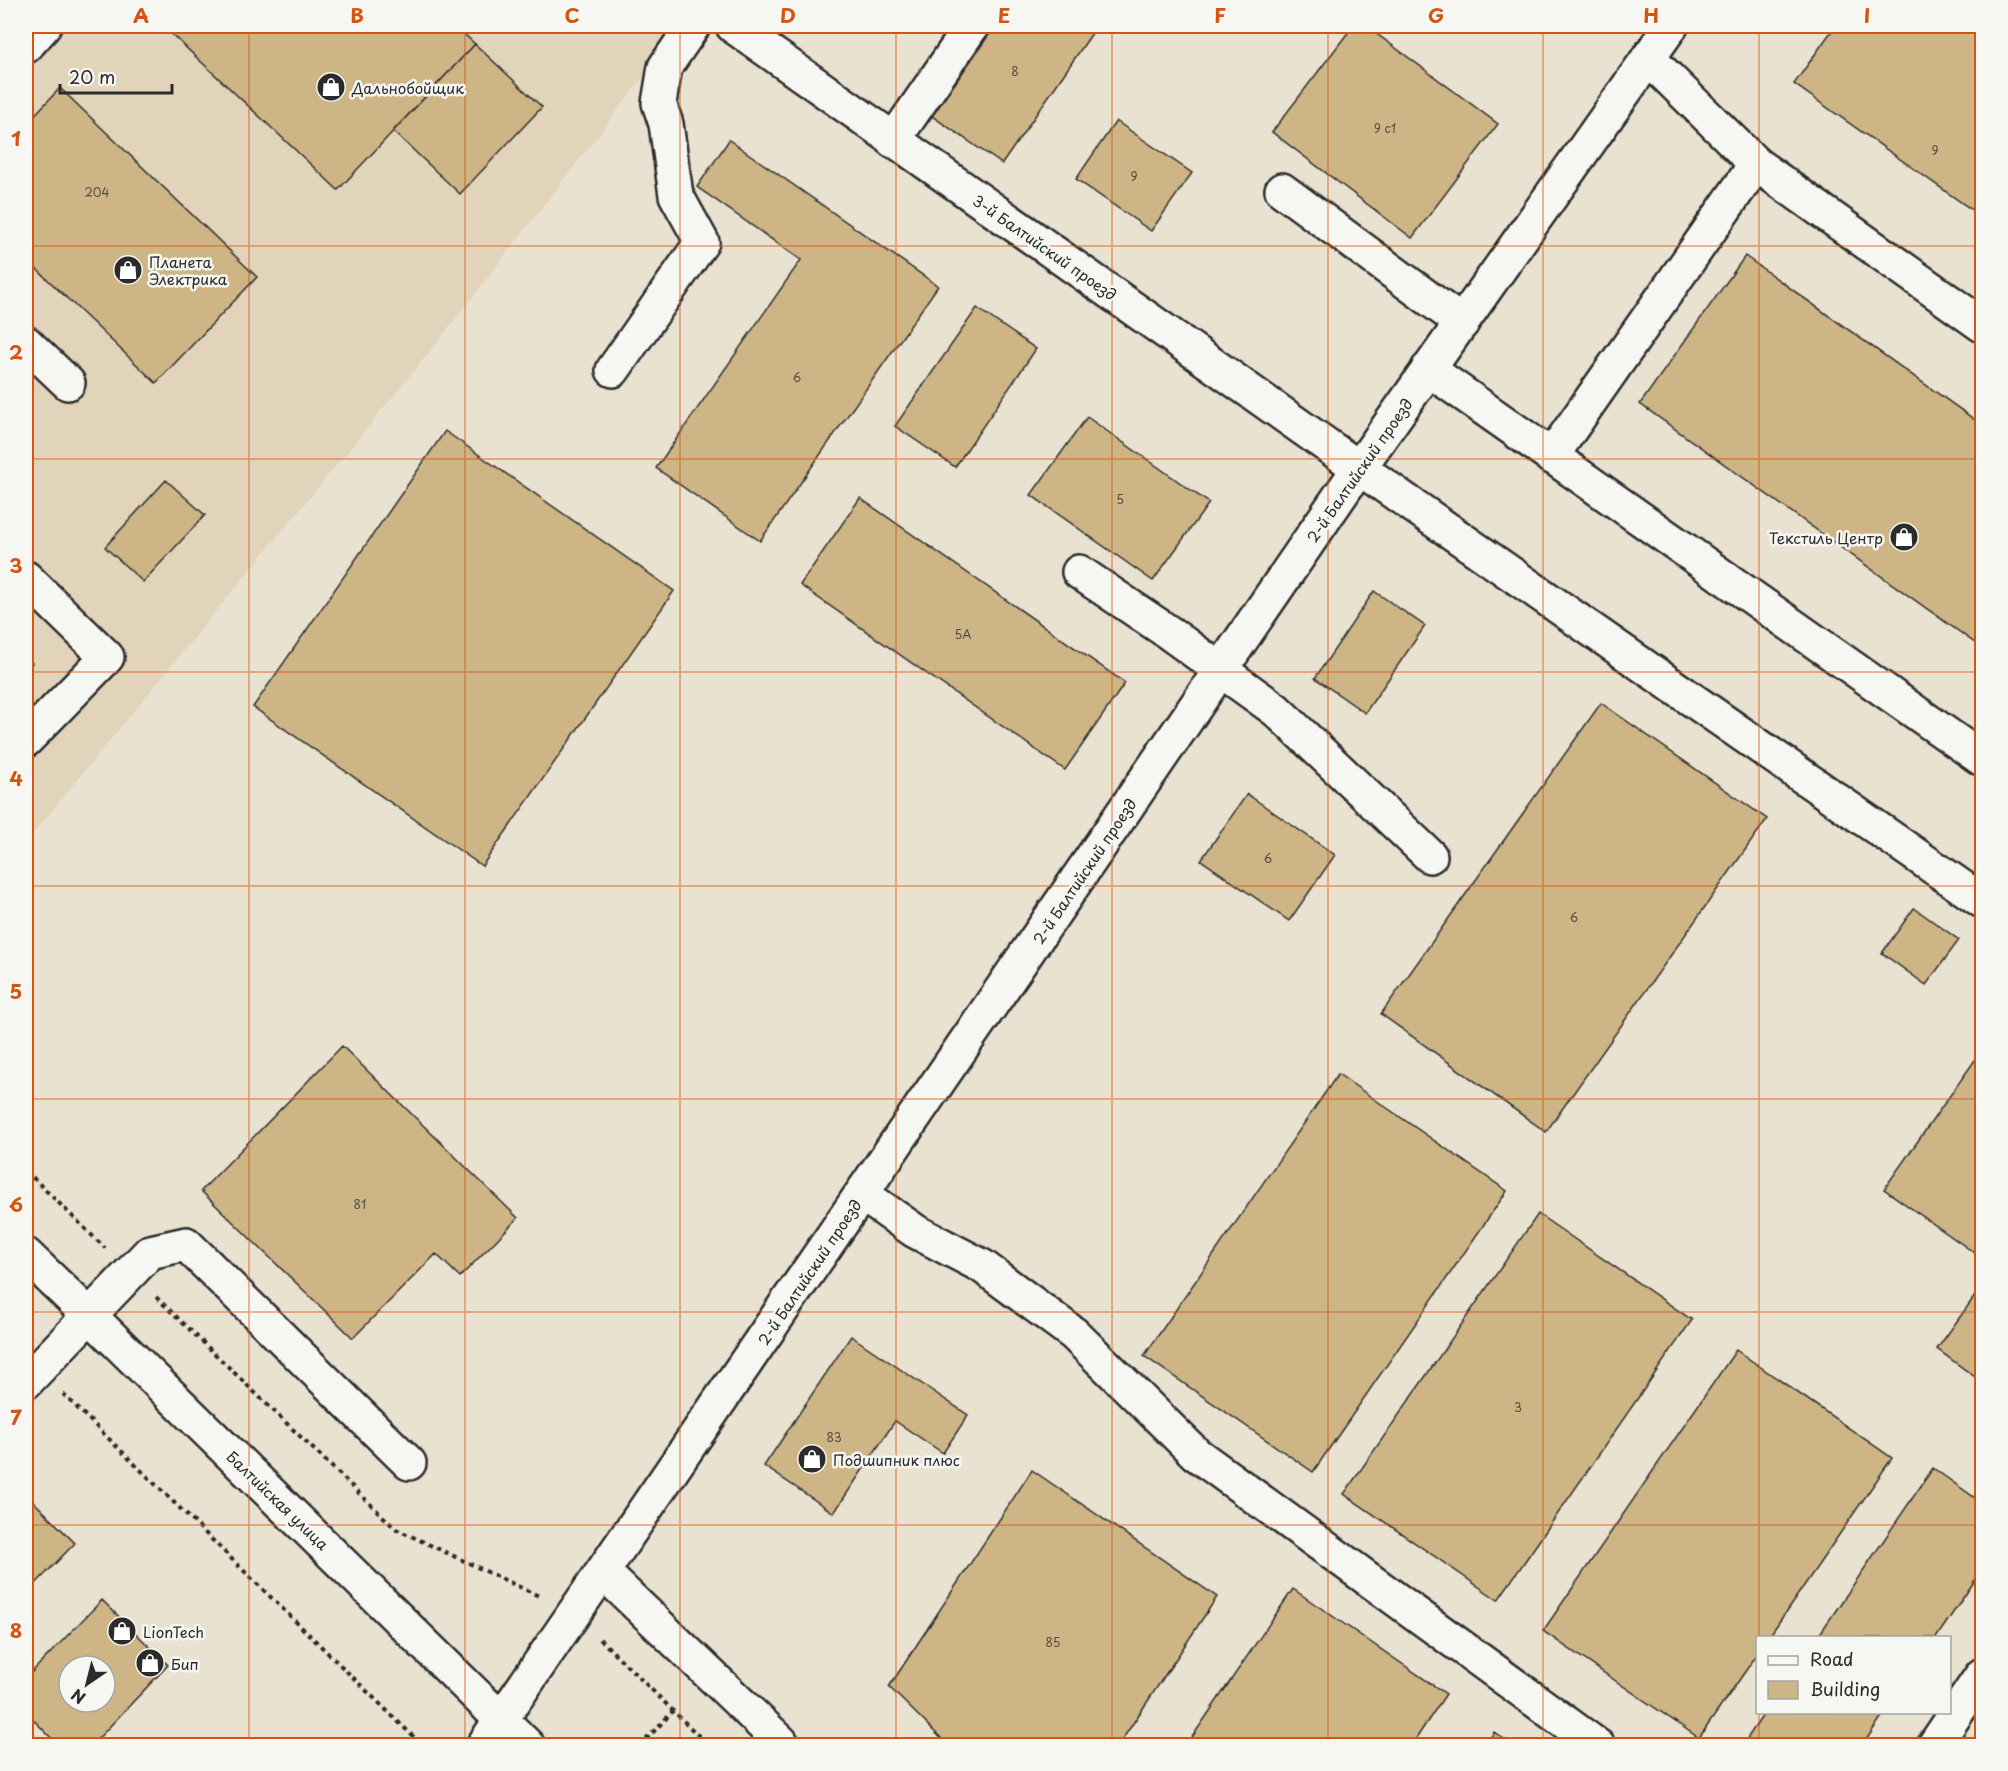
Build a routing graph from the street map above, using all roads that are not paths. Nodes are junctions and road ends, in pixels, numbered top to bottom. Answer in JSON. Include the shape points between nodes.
{"nodes":[{"id":1,"x":44,"y":26,"type":"edge"},
{"id":2,"x":693,"y":26,"type":"edge"},
{"id":3,"x":733,"y":26,"type":"edge"},
{"id":4,"x":972,"y":26,"type":"edge"},
{"id":5,"x":1671,"y":26,"type":"edge"},
{"id":6,"x":26,"y":46,"type":"edge"},
{"id":7,"x":1648,"y":58,"type":"junction"},
{"id":8,"x":893,"y":141,"type":"junction"},
{"id":9,"x":1756,"y":164,"type":"junction"},
{"id":10,"x":1282,"y":190,"type":"dead end"},
{"id":11,"x":1462,"y":323,"type":"junction"},
{"id":12,"x":1983,"y":324,"type":"edge"},
{"id":13,"x":26,"y":343,"type":"edge"},
{"id":14,"x":1428,"y":369,"type":"junction"},
{"id":15,"x":613,"y":370,"type":"dead end"},
{"id":16,"x":68,"y":383,"type":"dead end"},
{"id":17,"x":1551,"y":457,"type":"junction"},
{"id":18,"x":1359,"y":468,"type":"junction"},
{"id":19,"x":1079,"y":572,"type":"dead end"},
{"id":20,"x":26,"y":578,"type":"edge"},
{"id":21,"x":1222,"y":670,"type":"junction"},
{"id":22,"x":26,"y":740,"type":"edge"},
{"id":23,"x":1983,"y":759,"type":"edge"},
{"id":24,"x":1430,"y":856,"type":"dead end"},
{"id":25,"x":1983,"y":901,"type":"edge"},
{"id":26,"x":862,"y":1194,"type":"junction"},
{"id":27,"x":26,"y":1255,"type":"edge"},
{"id":28,"x":90,"y":1316,"type":"junction"},
{"id":29,"x":32,"y":1375,"type":"edge"},
{"id":30,"x":409,"y":1463,"type":"dead end"},
{"id":31,"x":603,"y":1572,"type":"junction"},
{"id":32,"x":1983,"y":1675,"type":"edge"},
{"id":33,"x":501,"y":1719,"type":"junction"},
{"id":34,"x":781,"y":1742,"type":"dead end"},
{"id":35,"x":483,"y":1746,"type":"edge"},
{"id":36,"x":528,"y":1746,"type":"edge"},
{"id":37,"x":1598,"y":1746,"type":"edge"},
{"id":38,"x":1934,"y":1746,"type":"edge"}],
"edges":[{"from":1,"to":6,"type":"street"},
{"from":2,"to":15,"type":"street","via":[[665,67],[659,103],[666,124],[676,195],[702,242]]},
{"from":3,"to":8,"type":"street","name":"3-й Балтийский проезд"},
{"from":4,"to":8,"type":"street"},
{"from":5,"to":7,"type":"street","name":"2-й Балтийский проезд"},
{"from":7,"to":9,"type":"street"},
{"from":7,"to":11,"type":"street","name":"2-й Балтийский проезд"},
{"from":8,"to":18,"type":"street","name":"3-й Балтийский проезд"},
{"from":9,"to":12,"type":"street"},
{"from":9,"to":17,"type":"street"},
{"from":10,"to":11,"type":"street"},
{"from":11,"to":14,"type":"street","name":"2-й Балтийский проезд"},
{"from":13,"to":16,"type":"street"},
{"from":14,"to":17,"type":"street"},
{"from":14,"to":18,"type":"street","name":"2-й Балтийский проезд"},
{"from":17,"to":23,"type":"street"},
{"from":18,"to":21,"type":"street","name":"2-й Балтийский проезд"},
{"from":18,"to":25,"type":"street","name":"3-й Балтийский проезд"},
{"from":19,"to":21,"type":"street"},
{"from":20,"to":22,"type":"street","via":[[107,657]]},
{"from":21,"to":24,"type":"street","via":[[1276,710]]},
{"from":21,"to":26,"type":"street","name":"2-й Балтийский проезд"},
{"from":26,"to":31,"type":"street","name":"2-й Балтийский проезд"},
{"from":26,"to":37,"type":"street","via":[[915,1231],[982,1266],[1074,1334],[1196,1454]]},
{"from":27,"to":28,"type":"street","name":"Балтийская улица"},
{"from":28,"to":29,"type":"street"},
{"from":28,"to":30,"type":"street","via":[[150,1252],[186,1244]]},
{"from":28,"to":33,"type":"street","name":"Балтийская улица"},
{"from":31,"to":33,"type":"street","name":"2-й Балтийский проезд"},
{"from":31,"to":34,"type":"street"},
{"from":32,"to":38,"type":"street"},
{"from":33,"to":35,"type":"street","name":"2-й Балтийский проезд"},
{"from":33,"to":36,"type":"street","name":"Балтийская улица"}]}
